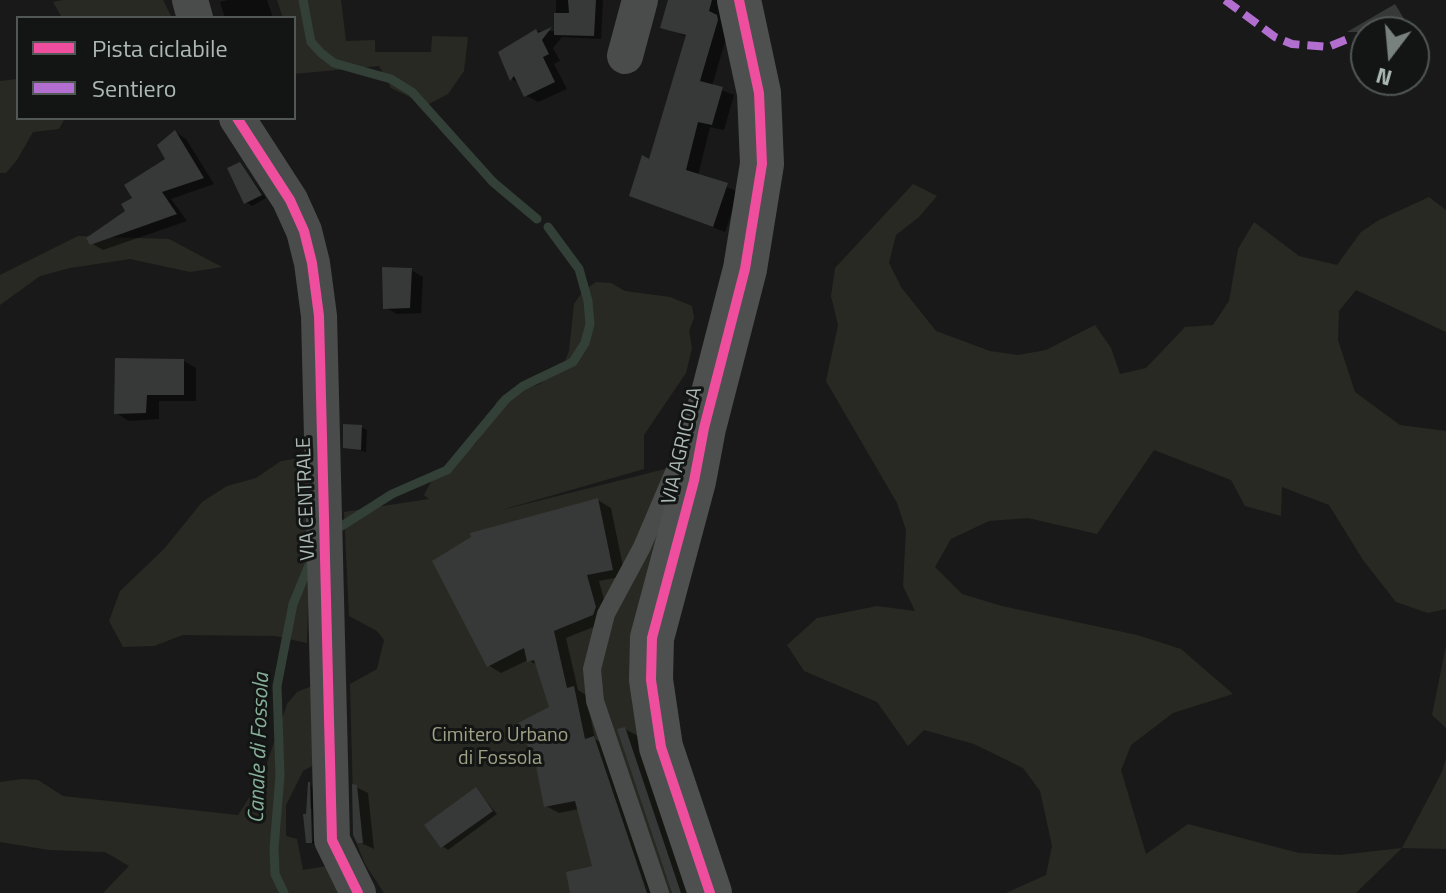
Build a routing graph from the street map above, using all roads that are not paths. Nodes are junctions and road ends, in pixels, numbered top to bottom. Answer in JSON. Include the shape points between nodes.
{"nodes":[{"id":1,"x":640,"y":0,"type":"edge"},
{"id":2,"x":739,"y":0,"type":"edge"},
{"id":3,"x":625,"y":56,"type":"dead end"},
{"id":4,"x":238,"y":120,"type":"edge"},
{"id":5,"x":704,"y":428,"type":"junction"},
{"id":6,"x":358,"y":893,"type":"edge"},
{"id":7,"x":660,"y":893,"type":"edge"},
{"id":8,"x":710,"y":893,"type":"edge"}],
"edges":[{"from":1,"to":3,"type":"street"},
{"from":2,"to":5,"type":"street","name":"VIA AGRICOLA","via":[[759,93],[762,164],[745,269]]},
{"from":4,"to":6,"type":"street","name":"VIA CENTRALE","via":[[290,200],[312,263],[319,316],[332,840]]},
{"from":5,"to":7,"type":"lane","via":[[674,472],[606,614],[592,669],[595,701]]},
{"from":5,"to":8,"type":"street","name":"VIA AGRICOLA","via":[[652,638],[651,680],[661,747]]}]}
